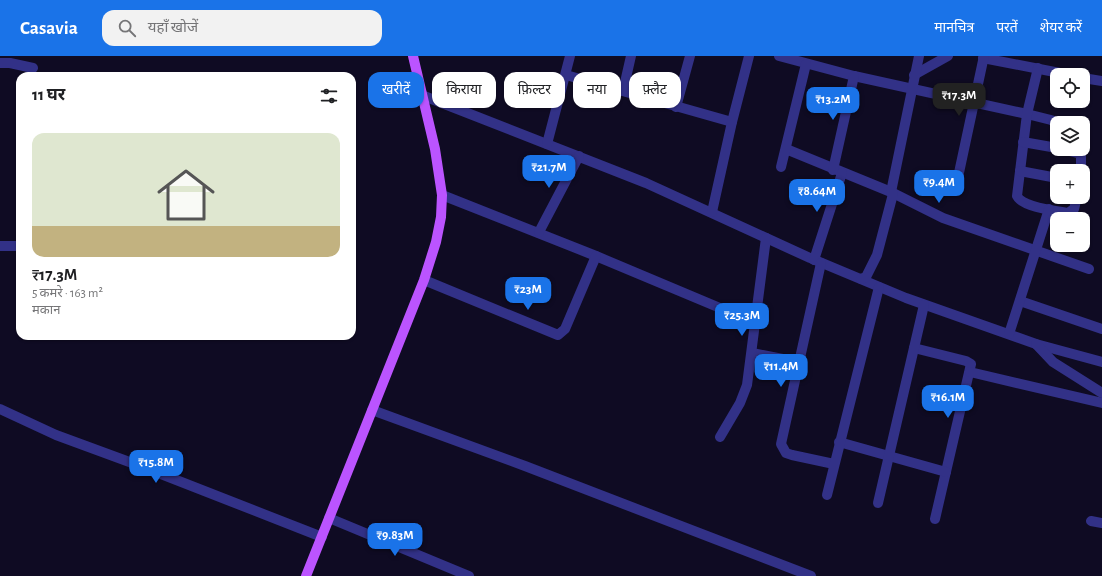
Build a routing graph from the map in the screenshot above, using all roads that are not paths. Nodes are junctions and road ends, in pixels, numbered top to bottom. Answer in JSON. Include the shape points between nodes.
{"nodes":[{"id":1,"x":414,"y":56,"type":"edge"},
{"id":2,"x":570,"y":56,"type":"edge"},
{"id":3,"x":631,"y":56,"type":"edge"},
{"id":4,"x":690,"y":56,"type":"edge"},
{"id":5,"x":749,"y":56,"type":"edge"},
{"id":6,"x":779,"y":56,"type":"edge"},
{"id":7,"x":919,"y":56,"type":"edge"},
{"id":8,"x":948,"y":56,"type":"edge"},
{"id":9,"x":983,"y":57,"type":"edge"},
{"id":10,"x":802,"y":60,"type":"edge"},
{"id":11,"x":0,"y":63,"type":"edge"},
{"id":12,"x":33,"y":68,"type":"dead end"},
{"id":13,"x":1038,"y":68,"type":"junction"},
{"id":14,"x":1050,"y":71,"type":"edge"},
{"id":15,"x":418,"y":72,"type":"edge"},
{"id":16,"x":566,"y":74,"type":"junction"},
{"id":17,"x":914,"y":75,"type":"junction"},
{"id":18,"x":854,"y":76,"type":"junction"},
{"id":19,"x":1090,"y":79,"type":"edge"},
{"id":20,"x":1102,"y":81,"type":"edge"},
{"id":21,"x":681,"y":89,"type":"edge"},
{"id":22,"x":911,"y":89,"type":"junction"},
{"id":23,"x":623,"y":91,"type":"junction"},
{"id":24,"x":629,"y":93,"type":"edge"},
{"id":25,"x":424,"y":96,"type":"joint"},
{"id":26,"x":973,"y":103,"type":"junction"},
{"id":27,"x":680,"y":108,"type":"edge"},
{"id":28,"x":1027,"y":114,"type":"junction"},
{"id":29,"x":1050,"y":120,"type":"edge"},
{"id":30,"x":732,"y":122,"type":"junction"},
{"id":31,"x":1023,"y":142,"type":"junction"},
{"id":32,"x":547,"y":144,"type":"junction"},
{"id":33,"x":1050,"y":147,"type":"edge"},
{"id":34,"x":786,"y":149,"type":"junction"},
{"id":35,"x":579,"y":156,"type":"junction"},
{"id":36,"x":781,"y":167,"type":"dead end"},
{"id":37,"x":1020,"y":170,"type":"junction"},
{"id":38,"x":837,"y":172,"type":"junction"},
{"id":39,"x":1050,"y":176,"type":"edge"},
{"id":40,"x":957,"y":182,"type":"dead end"},
{"id":41,"x":891,"y":192,"type":"junction"},
{"id":42,"x":442,"y":195,"type":"junction"},
{"id":43,"x":1075,"y":204,"type":"edge"},
{"id":44,"x":1049,"y":209,"type":"junction"},
{"id":45,"x":712,"y":212,"type":"junction"},
{"id":46,"x":539,"y":232,"type":"junction"},
{"id":47,"x":766,"y":238,"type":"junction"},
{"id":48,"x":0,"y":246,"type":"edge"},
{"id":49,"x":16,"y":246,"type":"edge"},
{"id":50,"x":1036,"y":249,"type":"junction"},
{"id":51,"x":596,"y":256,"type":"junction"},
{"id":52,"x":817,"y":261,"type":"junction"},
{"id":53,"x":1089,"y":269,"type":"dead end"},
{"id":54,"x":861,"y":279,"type":"junction"},
{"id":55,"x":424,"y":280,"type":"junction"},
{"id":56,"x":879,"y":287,"type":"junction"},
{"id":57,"x":1020,"y":301,"type":"junction"},
{"id":58,"x":924,"y":305,"type":"junction"},
{"id":59,"x":720,"y":308,"type":"dead end"},
{"id":60,"x":1102,"y":329,"type":"edge"},
{"id":61,"x":1009,"y":334,"type":"junction"},
{"id":62,"x":1036,"y":344,"type":"junction"},
{"id":63,"x":914,"y":348,"type":"junction"},
{"id":64,"x":752,"y":353,"type":"junction"},
{"id":65,"x":798,"y":362,"type":"junction"},
{"id":66,"x":1102,"y":362,"type":"edge"},
{"id":67,"x":970,"y":372,"type":"junction"},
{"id":68,"x":1102,"y":393,"type":"edge"},
{"id":69,"x":1102,"y":403,"type":"edge"},
{"id":70,"x":0,"y":409,"type":"edge"},
{"id":71,"x":372,"y":410,"type":"junction"},
{"id":72,"x":720,"y":437,"type":"dead end"},
{"id":73,"x":839,"y":442,"type":"junction"},
{"id":74,"x":889,"y":456,"type":"junction"},
{"id":75,"x":834,"y":464,"type":"junction"},
{"id":76,"x":946,"y":472,"type":"junction"},
{"id":77,"x":827,"y":495,"type":"dead end"},
{"id":78,"x":878,"y":503,"type":"dead end"},
{"id":79,"x":329,"y":518,"type":"junction"},
{"id":80,"x":935,"y":519,"type":"dead end"},
{"id":81,"x":1091,"y":521,"type":"dead end"},
{"id":82,"x":1102,"y":523,"type":"edge"},
{"id":83,"x":322,"y":537,"type":"junction"},
{"id":84,"x":306,"y":576,"type":"edge"},
{"id":85,"x":469,"y":576,"type":"edge"},
{"id":86,"x":811,"y":576,"type":"edge"}],
"edges":[{"from":1,"to":15,"type":"main road"},
{"from":2,"to":16,"type":"street"},
{"from":3,"to":23,"type":"street"},
{"from":4,"to":21,"type":"street"},
{"from":5,"to":30,"type":"street"},
{"from":6,"to":10,"type":"street"},
{"from":7,"to":17,"type":"street"},
{"from":8,"to":17,"type":"street"},
{"from":9,"to":13,"type":"street"},
{"from":9,"to":26,"type":"street"},
{"from":10,"to":18,"type":"street"},
{"from":10,"to":34,"type":"street"},
{"from":11,"to":12,"type":"street"},
{"from":13,"to":14,"type":"street"},
{"from":13,"to":28,"type":"street"},
{"from":16,"to":23,"type":"street"},
{"from":16,"to":32,"type":"street"},
{"from":17,"to":22,"type":"street"},
{"from":18,"to":22,"type":"street"},
{"from":18,"to":38,"type":"street"},
{"from":19,"to":20,"type":"street"},
{"from":22,"to":26,"type":"street"},
{"from":22,"to":41,"type":"street"},
{"from":23,"to":24,"type":"street"},
{"from":25,"to":32,"type":"street"},
{"from":25,"to":42,"type":"main road"},
{"from":26,"to":28,"type":"street"},
{"from":26,"to":40,"type":"street"},
{"from":27,"to":30,"type":"street"},
{"from":28,"to":29,"type":"street"},
{"from":28,"to":31,"type":"street"},
{"from":30,"to":45,"type":"street"},
{"from":31,"to":33,"type":"street"},
{"from":31,"to":37,"type":"street"},
{"from":32,"to":35,"type":"street"},
{"from":34,"to":36,"type":"street"},
{"from":34,"to":38,"type":"street"},
{"from":35,"to":45,"type":"street"},
{"from":35,"to":46,"type":"street"},
{"from":37,"to":39,"type":"street"},
{"from":37,"to":44,"type":"street","via":[[1017,196],[1019,200]]},
{"from":38,"to":41,"type":"street"},
{"from":38,"to":52,"type":"street"},
{"from":41,"to":50,"type":"street","via":[[943,218]]},
{"from":41,"to":54,"type":"street","via":[[893,194],[877,255],[866,277]]},
{"from":42,"to":46,"type":"street"},
{"from":42,"to":55,"type":"main road","via":[[436,242]]},
{"from":43,"to":44,"type":"street","via":[[1071,213]]},
{"from":44,"to":50,"type":"street"},
{"from":45,"to":47,"type":"street"},
{"from":46,"to":51,"type":"street"},
{"from":47,"to":52,"type":"street"},
{"from":47,"to":64,"type":"street"},
{"from":48,"to":49,"type":"street"},
{"from":50,"to":53,"type":"street"},
{"from":50,"to":57,"type":"street"},
{"from":51,"to":55,"type":"street","via":[[565,329],[558,335]]},
{"from":51,"to":59,"type":"street"},
{"from":52,"to":54,"type":"street"},
{"from":52,"to":65,"type":"street"},
{"from":54,"to":56,"type":"street"},
{"from":55,"to":71,"type":"main road"},
{"from":56,"to":58,"type":"street"},
{"from":56,"to":73,"type":"street"},
{"from":57,"to":60,"type":"street"},
{"from":57,"to":61,"type":"street"},
{"from":58,"to":61,"type":"street"},
{"from":58,"to":63,"type":"street"},
{"from":61,"to":62,"type":"street"},
{"from":62,"to":66,"type":"street"},
{"from":62,"to":68,"type":"street","via":[[1053,362]]},
{"from":63,"to":67,"type":"street","via":[[969,361]]},
{"from":63,"to":74,"type":"street"},
{"from":64,"to":65,"type":"street"},
{"from":64,"to":72,"type":"street","via":[[744,394]]},
{"from":65,"to":75,"type":"street","via":[[782,437],[782,448],[792,456]]},
{"from":67,"to":69,"type":"street"},
{"from":67,"to":76,"type":"street"},
{"from":70,"to":83,"type":"street","via":[[56,435]]},
{"from":71,"to":79,"type":"main road"},
{"from":71,"to":86,"type":"street"},
{"from":73,"to":74,"type":"street"},
{"from":73,"to":75,"type":"street"},
{"from":74,"to":76,"type":"street"},
{"from":74,"to":78,"type":"street"},
{"from":75,"to":77,"type":"street"},
{"from":76,"to":80,"type":"street"},
{"from":79,"to":83,"type":"main road"},
{"from":79,"to":85,"type":"street"},
{"from":81,"to":82,"type":"street"},
{"from":83,"to":84,"type":"main road"}]}
